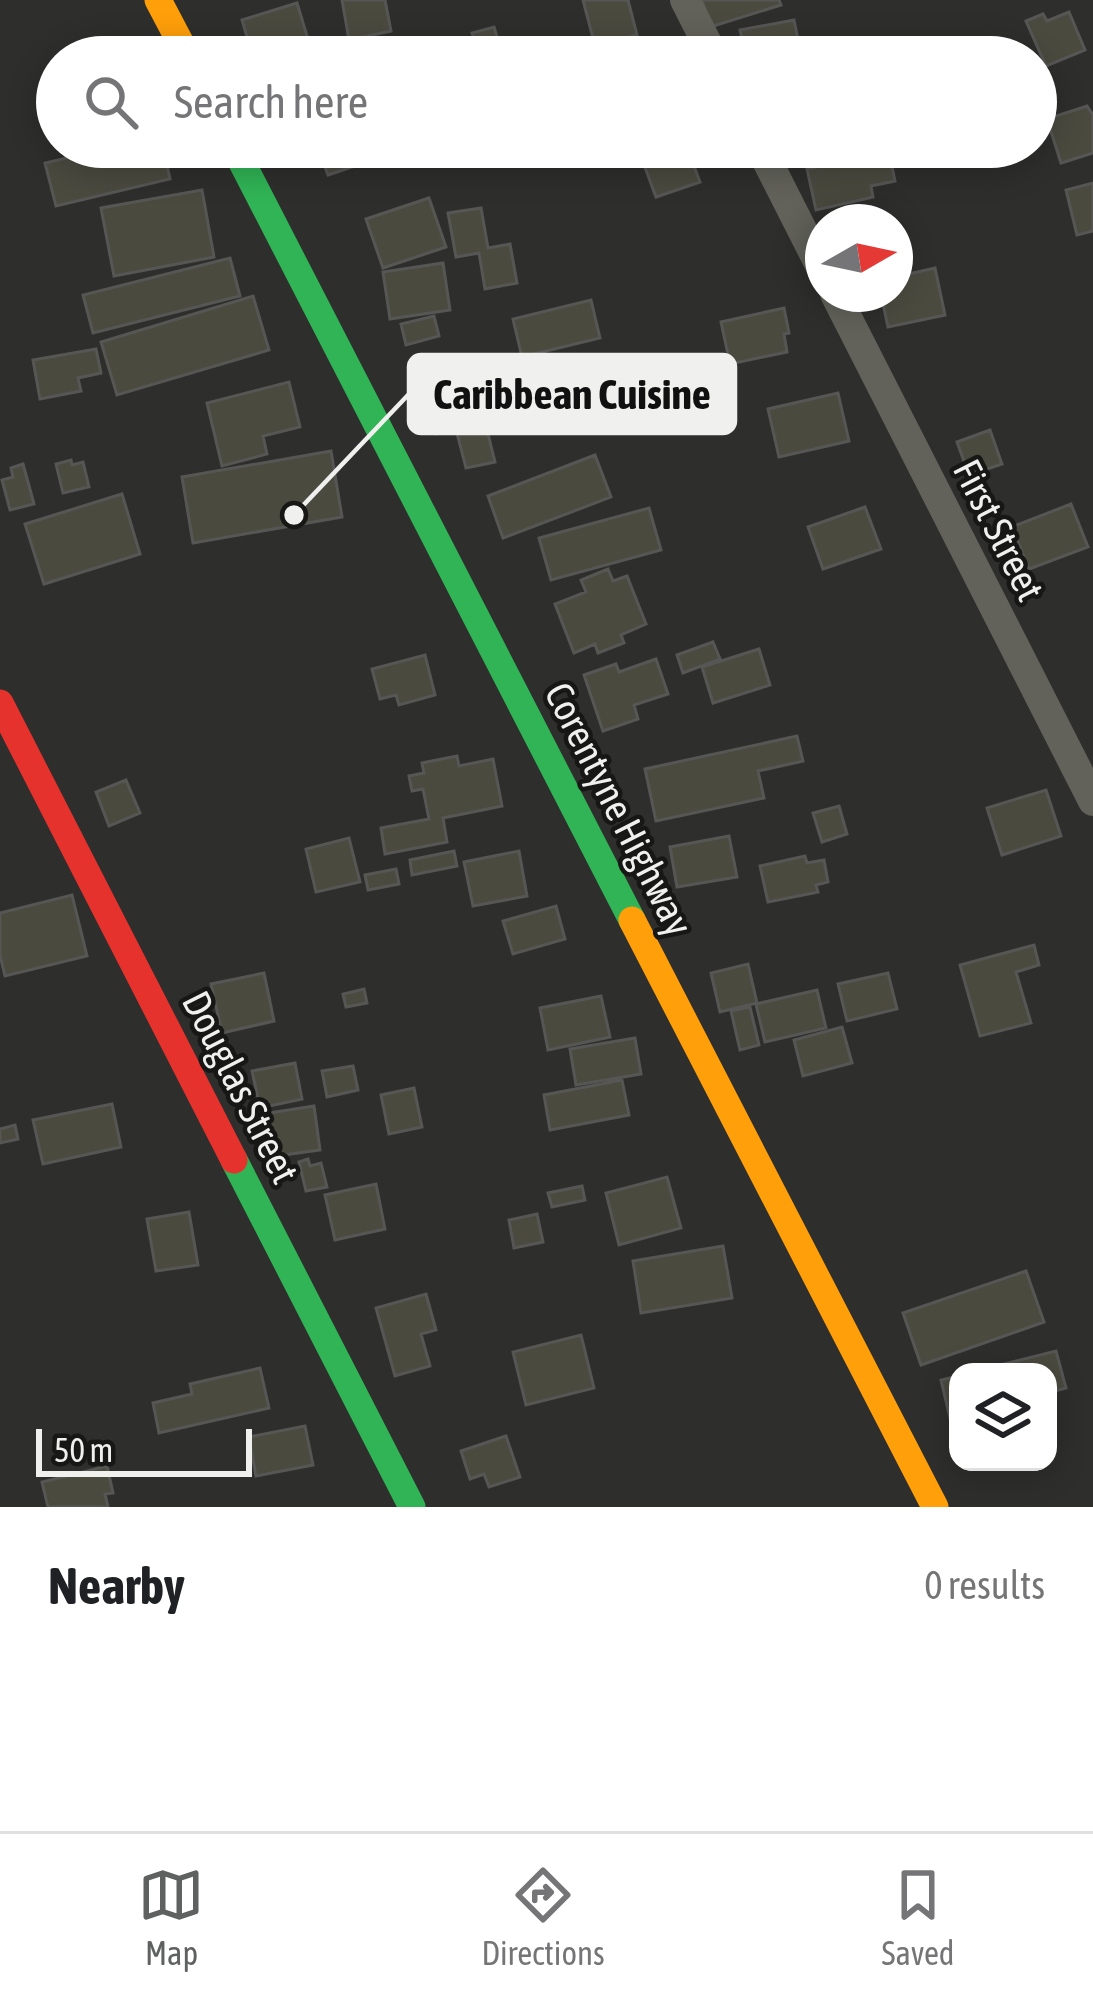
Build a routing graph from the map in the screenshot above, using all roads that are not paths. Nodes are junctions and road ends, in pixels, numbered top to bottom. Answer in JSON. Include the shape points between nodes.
{"nodes":[{"id":1,"x":158,"y":0,"type":"edge"},
{"id":2,"x":685,"y":0,"type":"edge"},
{"id":3,"x":177,"y":36,"type":"edge"},
{"id":4,"x":703,"y":36,"type":"edge"},
{"id":5,"x":245,"y":168,"type":"edge"},
{"id":6,"x":771,"y":168,"type":"edge"},
{"id":7,"x":805,"y":236,"type":"edge"},
{"id":8,"x":844,"y":312,"type":"edge"},
{"id":9,"x":0,"y":703,"type":"edge"},
{"id":10,"x":1093,"y":801,"type":"edge"},
{"id":11,"x":412,"y":1507,"type":"edge"},
{"id":12,"x":935,"y":1507,"type":"edge"}],
"edges":[{"from":1,"to":3,"type":"main road"},
{"from":2,"to":4,"type":"street"},
{"from":5,"to":12,"type":"main road","name":"Corentyne Highway"},
{"from":6,"to":7,"type":"street"},
{"from":8,"to":10,"type":"street","name":"First Street"},
{"from":9,"to":11,"type":"main road","name":"Douglas Street"}]}
